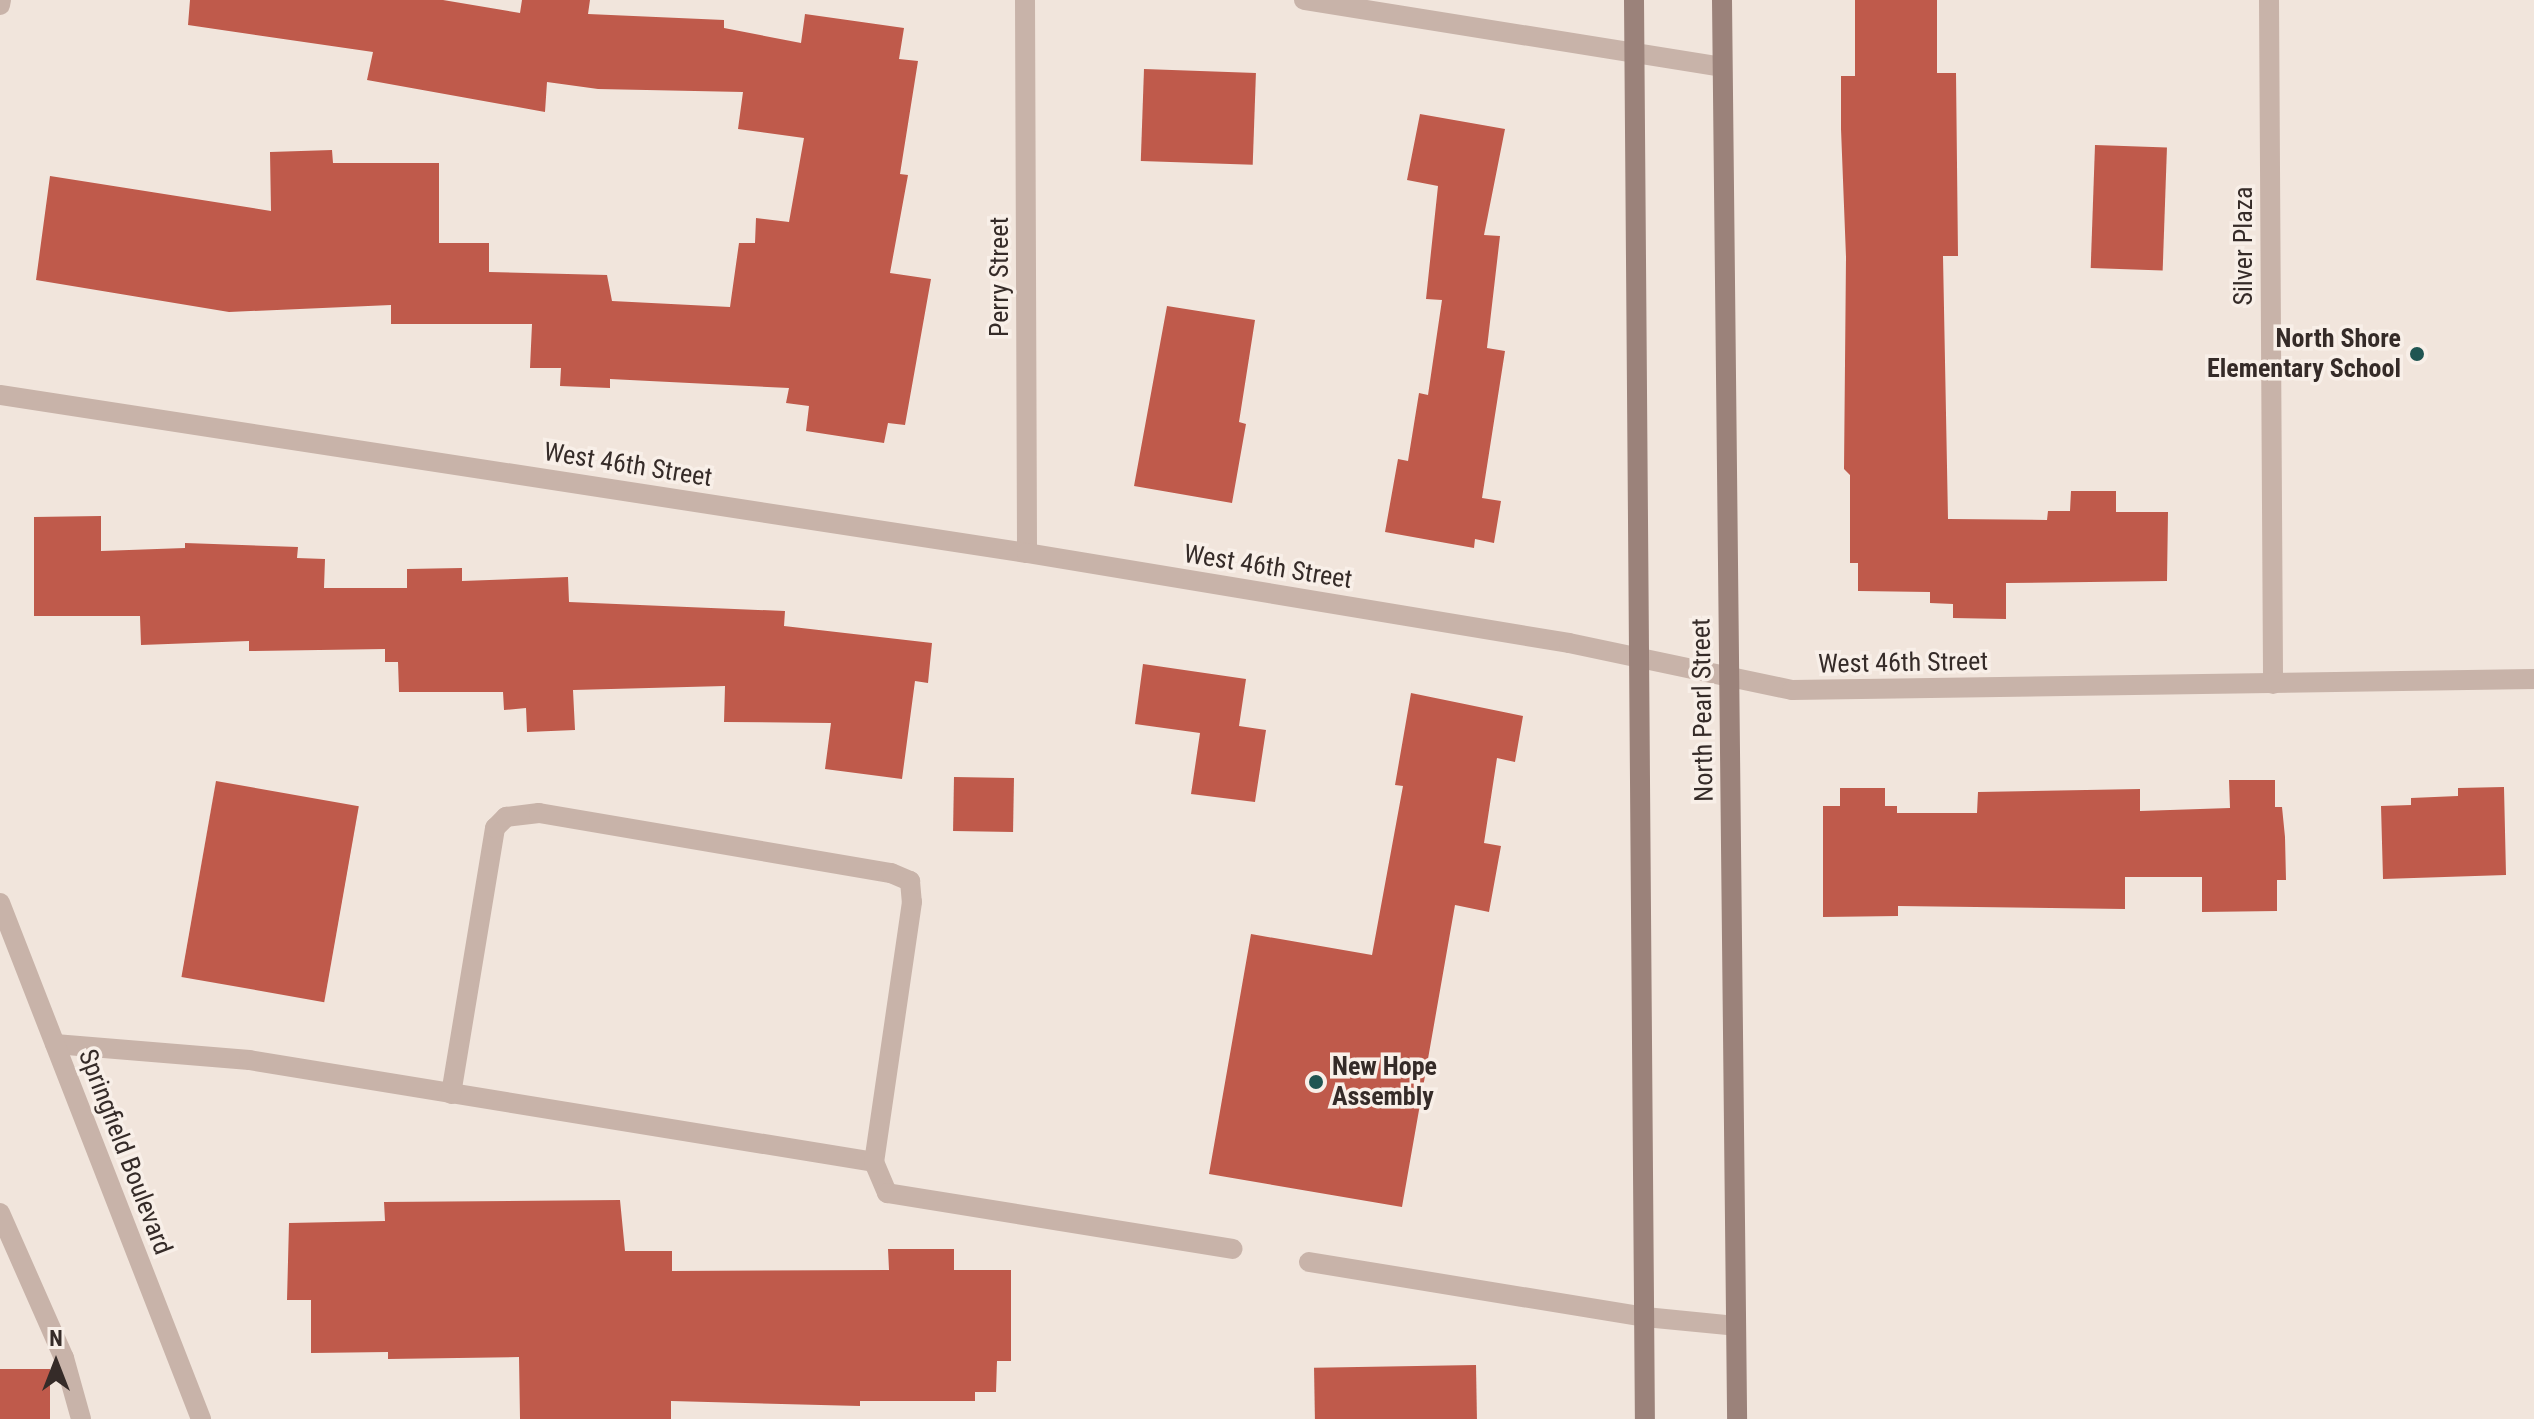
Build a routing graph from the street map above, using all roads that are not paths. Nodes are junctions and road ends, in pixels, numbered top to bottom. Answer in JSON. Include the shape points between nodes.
{"nodes":[{"id":1,"x":1025,"y":0,"type":"edge"},
{"id":2,"x":1304,"y":0,"type":"edge"},
{"id":3,"x":1634,"y":0,"type":"edge"},
{"id":4,"x":1722,"y":0,"type":"edge"},
{"id":5,"x":2269,"y":0,"type":"edge"},
{"id":6,"x":1635,"y":54,"type":"junction"},
{"id":7,"x":1722,"y":67,"type":"junction"},
{"id":8,"x":0,"y":395,"type":"edge"},
{"id":9,"x":1027,"y":553,"type":"junction"},
{"id":10,"x":1639,"y":656,"type":"junction"},
{"id":11,"x":1729,"y":675,"type":"junction"},
{"id":12,"x":2534,"y":679,"type":"edge"},
{"id":13,"x":2273,"y":684,"type":"junction"},
{"id":14,"x":0,"y":903,"type":"edge"},
{"id":15,"x":6,"y":939,"type":"edge"},
{"id":16,"x":55,"y":1044,"type":"junction"},
{"id":17,"x":451,"y":1094,"type":"junction"},
{"id":18,"x":874,"y":1162,"type":"junction"},
{"id":19,"x":0,"y":1213,"type":"edge"},
{"id":20,"x":1232,"y":1249,"type":"dead end"},
{"id":21,"x":1309,"y":1262,"type":"dead end"},
{"id":22,"x":1645,"y":1317,"type":"junction"},
{"id":23,"x":1736,"y":1326,"type":"junction"},
{"id":24,"x":81,"y":1419,"type":"edge"},
{"id":25,"x":201,"y":1419,"type":"edge"},
{"id":26,"x":1645,"y":1419,"type":"edge"},
{"id":27,"x":1737,"y":1419,"type":"edge"}],
"edges":[{"from":1,"to":9,"type":"street","name":"Perry Street"},
{"from":2,"to":6,"type":"street"},
{"from":3,"to":6,"type":"street"},
{"from":4,"to":7,"type":"street","name":"North Pearl Street"},
{"from":5,"to":13,"type":"street","name":"Silver Plaza"},
{"from":6,"to":7,"type":"street"},
{"from":6,"to":10,"type":"street"},
{"from":7,"to":11,"type":"street","name":"North Pearl Street"},
{"from":8,"to":9,"type":"street","name":"West 46th Street"},
{"from":9,"to":10,"type":"street","name":"West 46th Street"},
{"from":10,"to":11,"type":"street","name":"West 46th Street"},
{"from":10,"to":22,"type":"street"},
{"from":11,"to":13,"type":"street","name":"West 46th Street","via":[[1792,690]]},
{"from":11,"to":23,"type":"street","name":"North Pearl Street"},
{"from":12,"to":13,"type":"street","name":"West 46th Street"},
{"from":14,"to":15,"type":"street","name":"Springfield Boulevard"},
{"from":15,"to":16,"type":"street","name":"Springfield Boulevard"},
{"from":16,"to":17,"type":"street","via":[[249,1060]]},
{"from":16,"to":25,"type":"street","name":"Springfield Boulevard"},
{"from":17,"to":18,"type":"street"},
{"from":17,"to":18,"type":"street","via":[[495,828],[506,817],[539,813],[891,873],[910,881],[912,902]]},
{"from":18,"to":20,"type":"street","via":[[887,1193]]},
{"from":19,"to":24,"type":"street","via":[[64,1358]]},
{"from":21,"to":22,"type":"street"},
{"from":22,"to":23,"type":"street"},
{"from":22,"to":26,"type":"street"},
{"from":23,"to":27,"type":"street","name":"North Pearl Street"}]}
